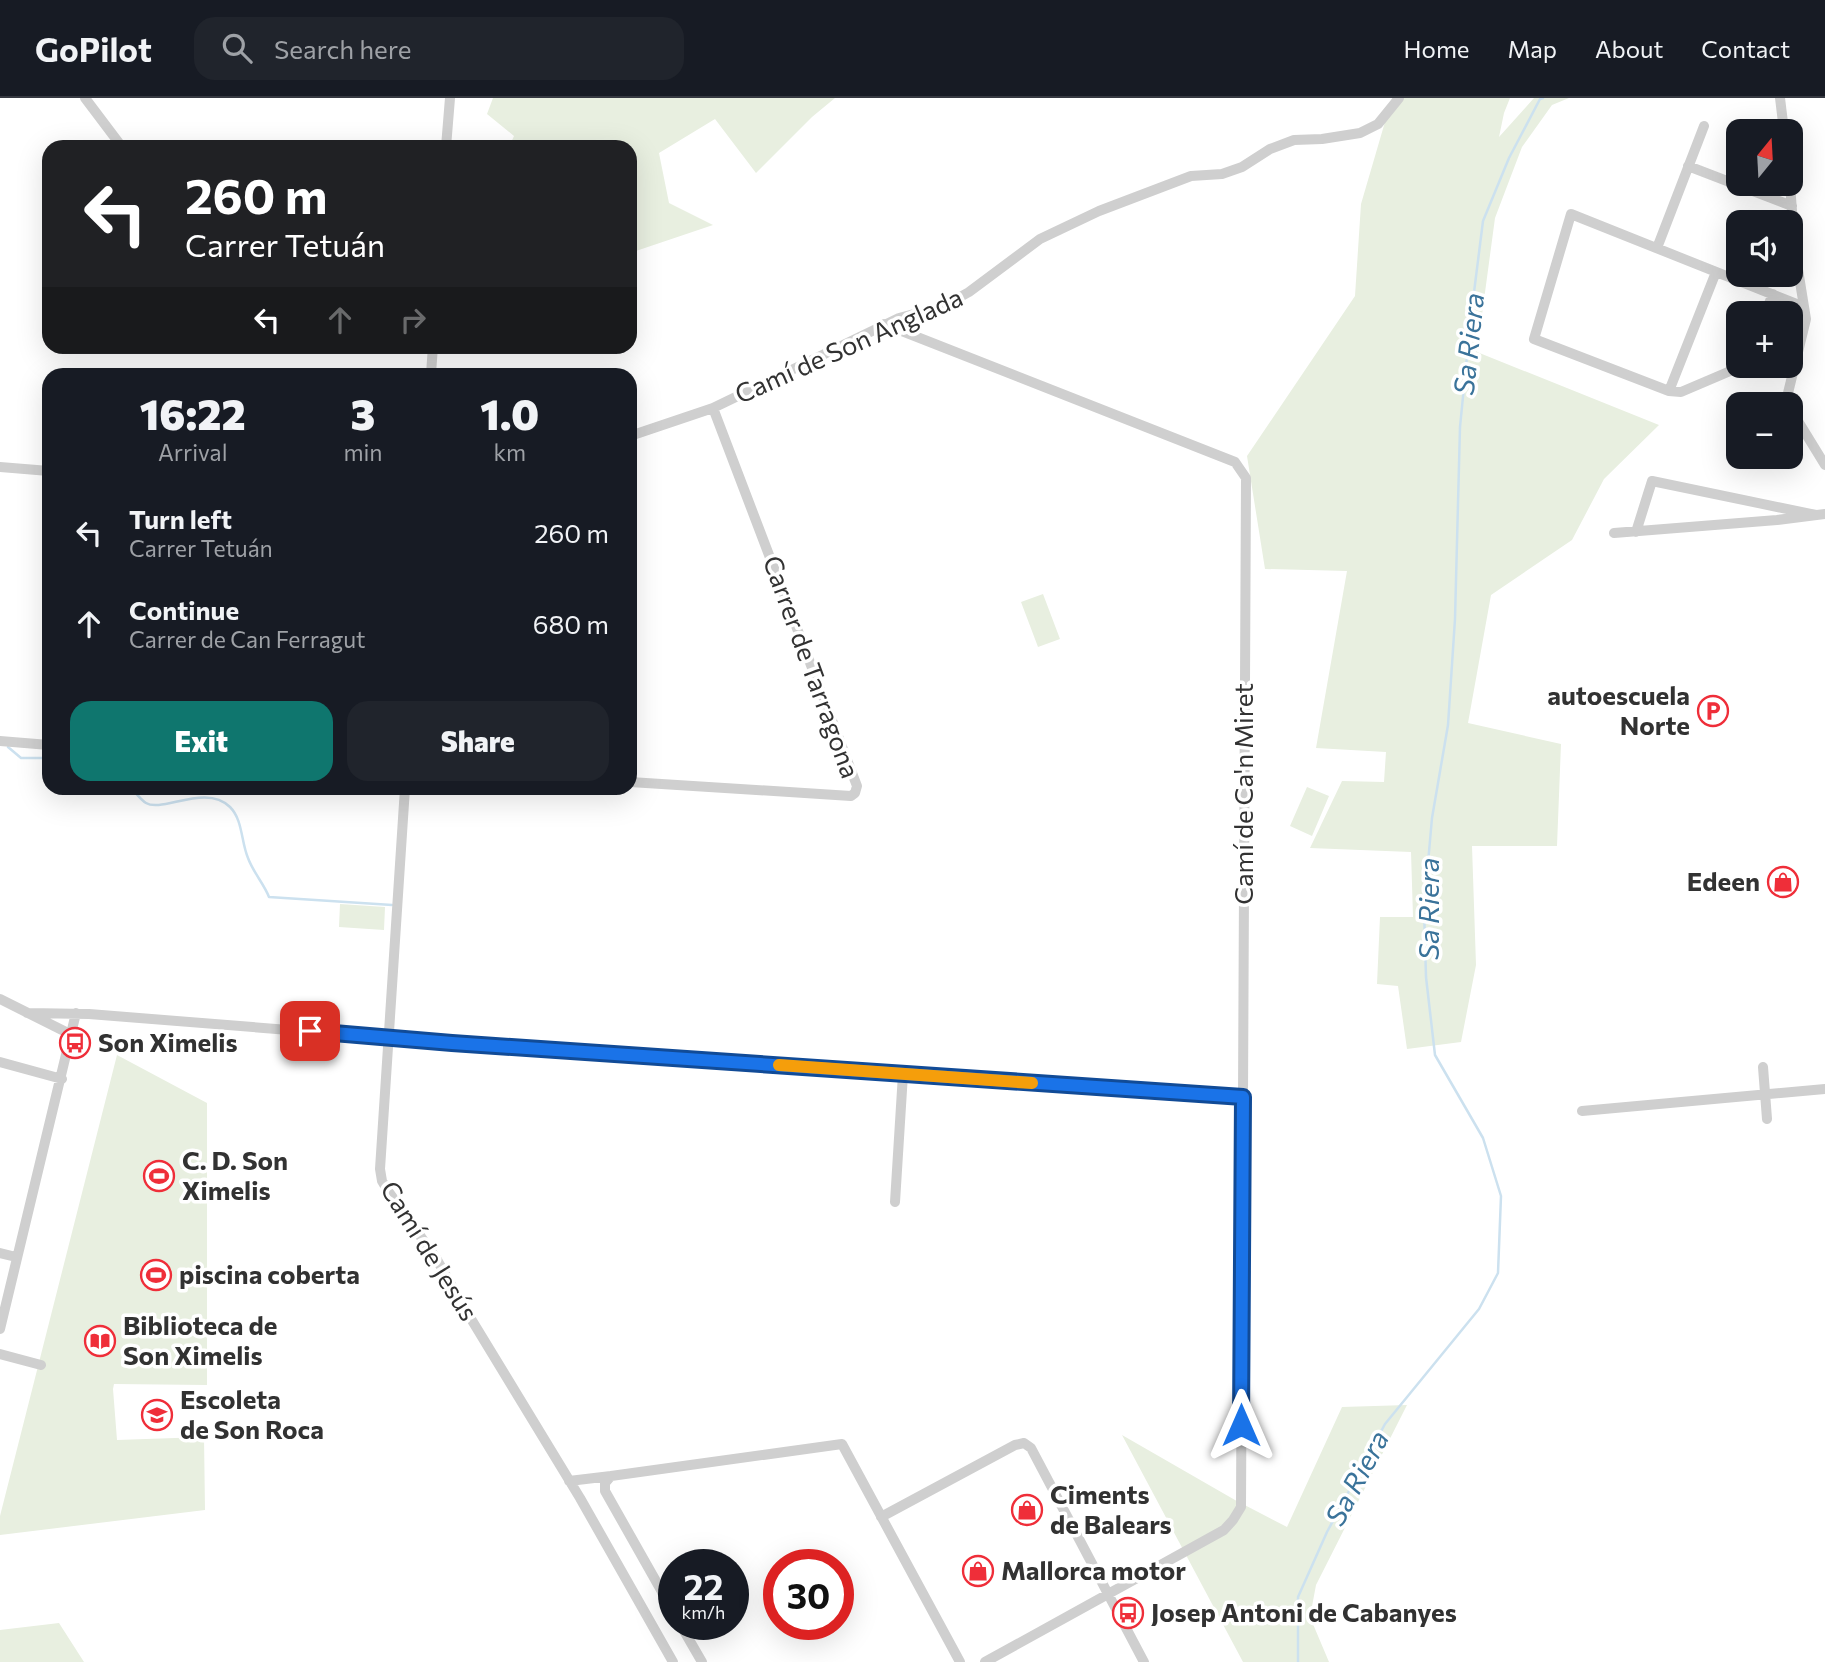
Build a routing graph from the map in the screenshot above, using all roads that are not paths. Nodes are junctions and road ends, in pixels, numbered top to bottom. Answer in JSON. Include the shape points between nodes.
{"nodes":[{"id":1,"x":85,"y":98,"type":"edge"},
{"id":2,"x":450,"y":98,"type":"edge"},
{"id":3,"x":1399,"y":98,"type":"edge"},
{"id":4,"x":1780,"y":98,"type":"edge"},
{"id":5,"x":1783,"y":119,"type":"edge"},
{"id":6,"x":1704,"y":126,"type":"dead end"},
{"id":7,"x":117,"y":140,"type":"edge"},
{"id":8,"x":447,"y":140,"type":"edge"},
{"id":9,"x":1688,"y":166,"type":"junction"},
{"id":10,"x":1791,"y":196,"type":"edge"},
{"id":11,"x":1792,"y":206,"type":"junction"},
{"id":12,"x":1657,"y":248,"type":"junction"},
{"id":13,"x":1716,"y":272,"type":"junction"},
{"id":14,"x":1773,"y":294,"type":"junction"},
{"id":15,"x":1770,"y":301,"type":"edge"},
{"id":16,"x":1804,"y":307,"type":"junction"},
{"id":17,"x":884,"y":324,"type":"junction"},
{"id":18,"x":1726,"y":373,"type":"edge"},
{"id":19,"x":1669,"y":391,"type":"junction"},
{"id":20,"x":1788,"y":392,"type":"edge"},
{"id":21,"x":713,"y":408,"type":"junction"},
{"id":22,"x":1803,"y":429,"type":"edge"},
{"id":23,"x":637,"y":434,"type":"edge"},
{"id":24,"x":1825,"y":465,"type":"edge"},
{"id":25,"x":0,"y":467,"type":"edge"},
{"id":26,"x":42,"y":470,"type":"edge"},
{"id":27,"x":1821,"y":515,"type":"edge"},
{"id":28,"x":1636,"y":532,"type":"junction"},
{"id":29,"x":1614,"y":533,"type":"dead end"},
{"id":30,"x":0,"y":741,"type":"edge"},
{"id":31,"x":42,"y":744,"type":"edge"},
{"id":32,"x":637,"y":782,"type":"edge"},
{"id":33,"x":405,"y":795,"type":"edge"},
{"id":34,"x":0,"y":999,"type":"edge"},
{"id":35,"x":27,"y":1013,"type":"junction"},
{"id":36,"x":76,"y":1013,"type":"junction"},
{"id":37,"x":72,"y":1035,"type":"junction"},
{"id":38,"x":389,"y":1038,"type":"junction"},
{"id":39,"x":0,"y":1062,"type":"edge"},
{"id":40,"x":1763,"y":1067,"type":"dead end"},
{"id":41,"x":903,"y":1074,"type":"junction"},
{"id":42,"x":61,"y":1079,"type":"junction"},
{"id":43,"x":1825,"y":1090,"type":"edge"},
{"id":44,"x":1765,"y":1094,"type":"junction"},
{"id":45,"x":1243,"y":1097,"type":"junction"},
{"id":46,"x":1582,"y":1111,"type":"dead end"},
{"id":47,"x":1768,"y":1119,"type":"dead end"},
{"id":48,"x":895,"y":1202,"type":"dead end"},
{"id":49,"x":0,"y":1253,"type":"edge"},
{"id":50,"x":16,"y":1257,"type":"junction"},
{"id":51,"x":0,"y":1329,"type":"edge"},
{"id":52,"x":0,"y":1354,"type":"edge"},
{"id":53,"x":41,"y":1365,"type":"dead end"},
{"id":54,"x":608,"y":1479,"type":"junction"},
{"id":55,"x":569,"y":1481,"type":"junction"},
{"id":56,"x":881,"y":1517,"type":"junction"},
{"id":57,"x":658,"y":1585,"type":"edge"},
{"id":58,"x":1108,"y":1595,"type":"junction"},
{"id":59,"x":689,"y":1640,"type":"edge"},
{"id":60,"x":673,"y":1662,"type":"edge"},
{"id":61,"x":702,"y":1662,"type":"edge"},
{"id":62,"x":960,"y":1662,"type":"edge"},
{"id":63,"x":985,"y":1662,"type":"edge"},
{"id":64,"x":1144,"y":1662,"type":"edge"}],
"edges":[{"from":1,"to":7,"type":"street"},
{"from":2,"to":8,"type":"street"},
{"from":3,"to":17,"type":"street","name":"Camí de Son Anglada","via":[[1378,124],[1360,133],[1294,140],[1242,167],[1191,176],[1098,211],[1040,239],[944,306]]},
{"from":4,"to":5,"type":"street"},
{"from":6,"to":9,"type":"street"},
{"from":9,"to":11,"type":"street"},
{"from":9,"to":12,"type":"street"},
{"from":10,"to":11,"type":"street"},
{"from":11,"to":16,"type":"street"},
{"from":12,"to":13,"type":"street"},
{"from":12,"to":19,"type":"street","via":[[1570,214],[1534,339]]},
{"from":13,"to":14,"type":"street"},
{"from":13,"to":19,"type":"street"},
{"from":14,"to":15,"type":"street"},
{"from":14,"to":16,"type":"street"},
{"from":16,"to":20,"type":"street","via":[[1806,319]]},
{"from":17,"to":21,"type":"street","name":"Camí de Son Anglada"},
{"from":17,"to":45,"type":"street","name":"Camí de Ca'n Miret","via":[[1235,462],[1246,478]]},
{"from":18,"to":19,"type":"street","via":[[1681,392]]},
{"from":21,"to":23,"type":"street","name":"Camí de Son Anglada"},
{"from":21,"to":32,"type":"street","name":"Carrer de Tarragona","via":[[857,786],[851,796]]},
{"from":22,"to":24,"type":"street"},
{"from":25,"to":26,"type":"street"},
{"from":27,"to":28,"type":"street"},
{"from":27,"to":28,"type":"street","via":[[1652,481]]},
{"from":28,"to":29,"type":"street"},
{"from":30,"to":31,"type":"street"},
{"from":33,"to":38,"type":"street","name":"Camí de Jesús"},
{"from":34,"to":35,"type":"street"},
{"from":35,"to":36,"type":"street"},
{"from":35,"to":37,"type":"street"},
{"from":36,"to":37,"type":"street"},
{"from":36,"to":38,"type":"street"},
{"from":37,"to":42,"type":"street"},
{"from":38,"to":41,"type":"street"},
{"from":38,"to":55,"type":"street","name":"Camí de Jesús","via":[[382,1181],[436,1258]]},
{"from":39,"to":42,"type":"street"},
{"from":40,"to":44,"type":"street"},
{"from":41,"to":45,"type":"street"},
{"from":41,"to":48,"type":"street"},
{"from":42,"to":50,"type":"street"},
{"from":43,"to":44,"type":"street"},
{"from":44,"to":46,"type":"street"},
{"from":44,"to":47,"type":"street"},
{"from":45,"to":58,"type":"street","name":"Camí de Ca'n Miret","via":[[1241,1507],[1224,1530]]},
{"from":49,"to":50,"type":"street"},
{"from":50,"to":51,"type":"street"},
{"from":52,"to":53,"type":"street"},
{"from":54,"to":55,"type":"street"},
{"from":54,"to":56,"type":"street","via":[[842,1444]]},
{"from":54,"to":57,"type":"street","via":[[605,1491]]},
{"from":55,"to":60,"type":"street","name":"Camí de Jesús"},
{"from":56,"to":58,"type":"street","via":[[1024,1443],[1031,1448]]},
{"from":56,"to":62,"type":"street"},
{"from":58,"to":63,"type":"street"},
{"from":58,"to":64,"type":"street"},
{"from":59,"to":61,"type":"street"}]}
